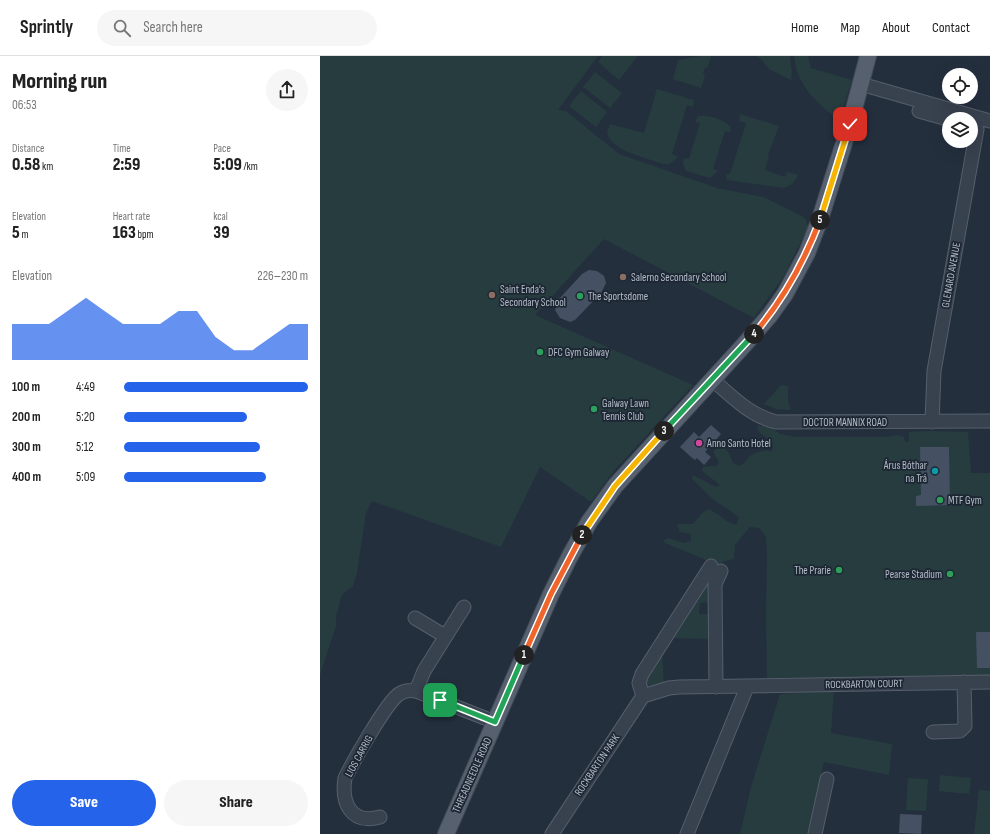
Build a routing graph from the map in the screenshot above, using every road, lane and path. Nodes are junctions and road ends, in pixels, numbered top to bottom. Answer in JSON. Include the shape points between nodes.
{"nodes":[{"id":1,"x":868,"y":56,"type":"edge"},
{"id":2,"x":861,"y":84,"type":"junction"},
{"id":3,"x":919,"y":111,"type":"dead end"},
{"id":4,"x":942,"y":117,"type":"edge"},
{"id":5,"x":990,"y":121,"type":"edge"},
{"id":6,"x":979,"y":128,"type":"edge"},
{"id":7,"x":713,"y":380,"type":"junction"},
{"id":8,"x":990,"y":421,"type":"edge"},
{"id":9,"x":932,"y":422,"type":"junction"},
{"id":10,"x":464,"y":607,"type":"dead end"},
{"id":11,"x":415,"y":618,"type":"dead end"},
{"id":12,"x":445,"y":636,"type":"junction"},
{"id":13,"x":964,"y":682,"type":"junction"},
{"id":14,"x":990,"y":682,"type":"edge"},
{"id":15,"x":716,"y":687,"type":"junction"},
{"id":16,"x":748,"y":687,"type":"junction"},
{"id":17,"x":416,"y":691,"type":"junction"},
{"id":18,"x":643,"y":696,"type":"junction"},
{"id":19,"x":495,"y":722,"type":"junction"},
{"id":20,"x":933,"y":732,"type":"dead end"},
{"id":21,"x":827,"y":779,"type":"dead end"},
{"id":22,"x":380,"y":817,"type":"dead end"},
{"id":23,"x":446,"y":834,"type":"edge"},
{"id":24,"x":552,"y":834,"type":"edge"},
{"id":25,"x":687,"y":834,"type":"edge"},
{"id":26,"x":815,"y":834,"type":"edge"}],
"edges":[{"from":1,"to":2,"type":"main road","name":"THREADNEEDLE ROAD"},
{"from":2,"to":5,"type":"street"},
{"from":2,"to":7,"type":"main road","name":"THREADNEEDLE ROAD","via":[[820,219],[797,273],[770,315]]},
{"from":3,"to":4,"type":"street"},
{"from":6,"to":9,"type":"street","name":"GLENARD AVENUE","via":[[934,371]]},
{"from":7,"to":9,"type":"street","name":"DOCTOR MANNIX ROAD","via":[[759,416],[776,422]]},
{"from":7,"to":19,"type":"main road","name":"THREADNEEDLE ROAD","via":[[615,486],[589,522],[551,594]]},
{"from":8,"to":9,"type":"street","name":"DOCTOR MANNIX ROAD"},
{"from":10,"to":12,"type":"street"},
{"from":11,"to":12,"type":"street"},
{"from":12,"to":17,"type":"street","via":[[421,677]]},
{"from":13,"to":14,"type":"street","name":"ROCKBARTON COURT"},
{"from":13,"to":16,"type":"street","name":"ROCKBARTON COURT"},
{"from":13,"to":20,"type":"street","via":[[964,726],[960,730]]},
{"from":15,"to":16,"type":"street"},
{"from":15,"to":18,"type":"street","via":[[669,688]]},
{"from":15,"to":18,"type":"street","via":[[709,609],[716,584],[716,568],[642,674],[639,683]]},
{"from":16,"to":25,"type":"street"},
{"from":17,"to":19,"type":"street"},
{"from":17,"to":22,"type":"street","name":"LIOS CARRIG","via":[[400,693],[393,699],[345,778],[345,798],[352,813],[366,819]]},
{"from":18,"to":24,"type":"street","name":"ROCKBARTON PARK"},
{"from":19,"to":23,"type":"main road","name":"THREADNEEDLE ROAD"},
{"from":21,"to":26,"type":"street"}]}
